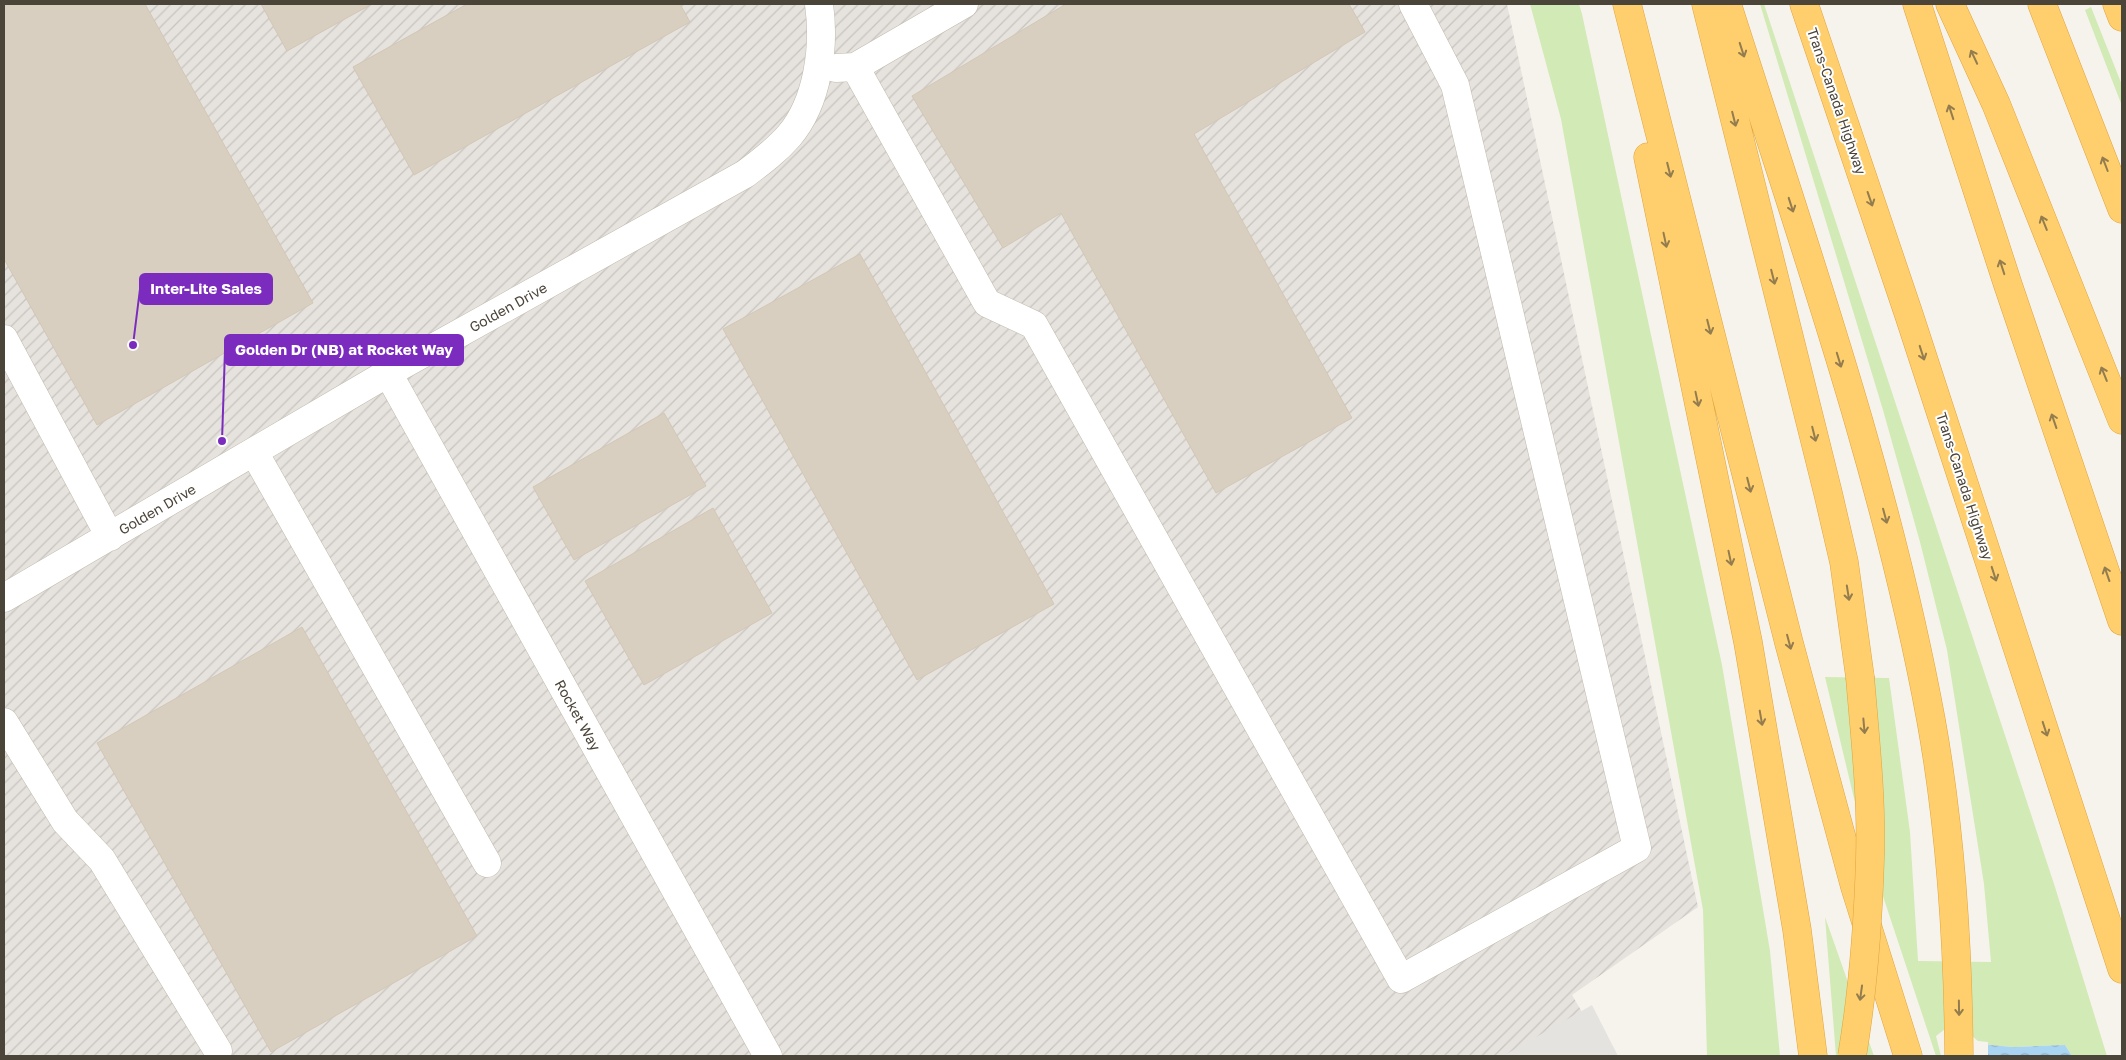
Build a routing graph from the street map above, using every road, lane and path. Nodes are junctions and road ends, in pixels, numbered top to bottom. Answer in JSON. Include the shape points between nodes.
{"nodes":[{"id":1,"x":819,"y":4,"type":"edge"},
{"id":2,"x":964,"y":4,"type":"edge"},
{"id":3,"x":1413,"y":4,"type":"edge"},
{"id":4,"x":1616,"y":4,"type":"edge"},
{"id":5,"x":1627,"y":4,"type":"edge"},
{"id":6,"x":1706,"y":4,"type":"edge"},
{"id":7,"x":1728,"y":4,"type":"edge"},
{"id":8,"x":1804,"y":4,"type":"edge"},
{"id":9,"x":1916,"y":4,"type":"edge"},
{"id":10,"x":1950,"y":4,"type":"edge"},
{"id":11,"x":2042,"y":4,"type":"edge"},
{"id":12,"x":2117,"y":4,"type":"edge"},
{"id":13,"x":2122,"y":17,"type":"edge"},
{"id":14,"x":855,"y":67,"type":"junction"},
{"id":15,"x":817,"y":70,"type":"junction"},
{"id":16,"x":2122,"y":209,"type":"edge"},
{"id":17,"x":4,"y":339,"type":"edge"},
{"id":18,"x":388,"y":373,"type":"junction"},
{"id":19,"x":2122,"y":420,"type":"edge"},
{"id":20,"x":254,"y":452,"type":"junction"},
{"id":21,"x":110,"y":537,"type":"junction"},
{"id":22,"x":4,"y":598,"type":"edge"},
{"id":23,"x":2122,"y":621,"type":"edge"},
{"id":24,"x":4,"y":722,"type":"edge"},
{"id":25,"x":487,"y":863,"type":"dead end"},
{"id":26,"x":2122,"y":969,"type":"edge"},
{"id":27,"x":218,"y":1051,"type":"dead end"},
{"id":28,"x":768,"y":1056,"type":"edge"},
{"id":29,"x":1813,"y":1056,"type":"edge"},
{"id":30,"x":1852,"y":1056,"type":"edge"},
{"id":31,"x":1908,"y":1056,"type":"edge"},
{"id":32,"x":1959,"y":1056,"type":"edge"}],
"edges":[{"from":1,"to":15,"type":"street","name":"Golden Drive","via":[[821,44]]},
{"from":2,"to":14,"type":"street"},
{"from":3,"to":14,"type":"street","via":[[1455,85],[1637,848],[1401,979],[1034,325],[987,303]]},
{"from":4,"to":29,"type":"highway","one_way":true,"via":[[1748,642],[1794,911]]},
{"from":5,"to":31,"type":"highway","one_way":true,"via":[[1789,643],[1855,888]]},
{"from":6,"to":30,"type":"highway","one_way":true,"bridge":true,"via":[[1828,492],[1844,562],[1860,677],[1870,858],[1863,978]]},
{"from":7,"to":32,"type":"highway","one_way":true,"via":[[1830,328],[1903,585],[1942,793],[1957,960]]},
{"from":8,"to":26,"type":"highway","name":"Trans-Canada Highway","one_way":true},
{"from":23,"to":9,"type":"highway","one_way":true},
{"from":19,"to":10,"type":"highway","one_way":true,"via":[[1996,104]]},
{"from":16,"to":11,"type":"highway","one_way":true},
{"from":12,"to":13,"type":"highway"},
{"from":14,"to":15,"type":"street"},
{"from":15,"to":18,"type":"street","name":"Golden Drive","via":[[812,92],[790,134],[771,155],[745,174]]},
{"from":17,"to":21,"type":"street"},
{"from":18,"to":20,"type":"street","name":"Golden Drive"},
{"from":18,"to":28,"type":"street","name":"Rocket Way"},
{"from":20,"to":21,"type":"street","name":"Golden Drive"},
{"from":20,"to":25,"type":"street"},
{"from":21,"to":22,"type":"street","name":"Golden Drive"},
{"from":24,"to":27,"type":"street","via":[[65,821],[102,860]]}]}
